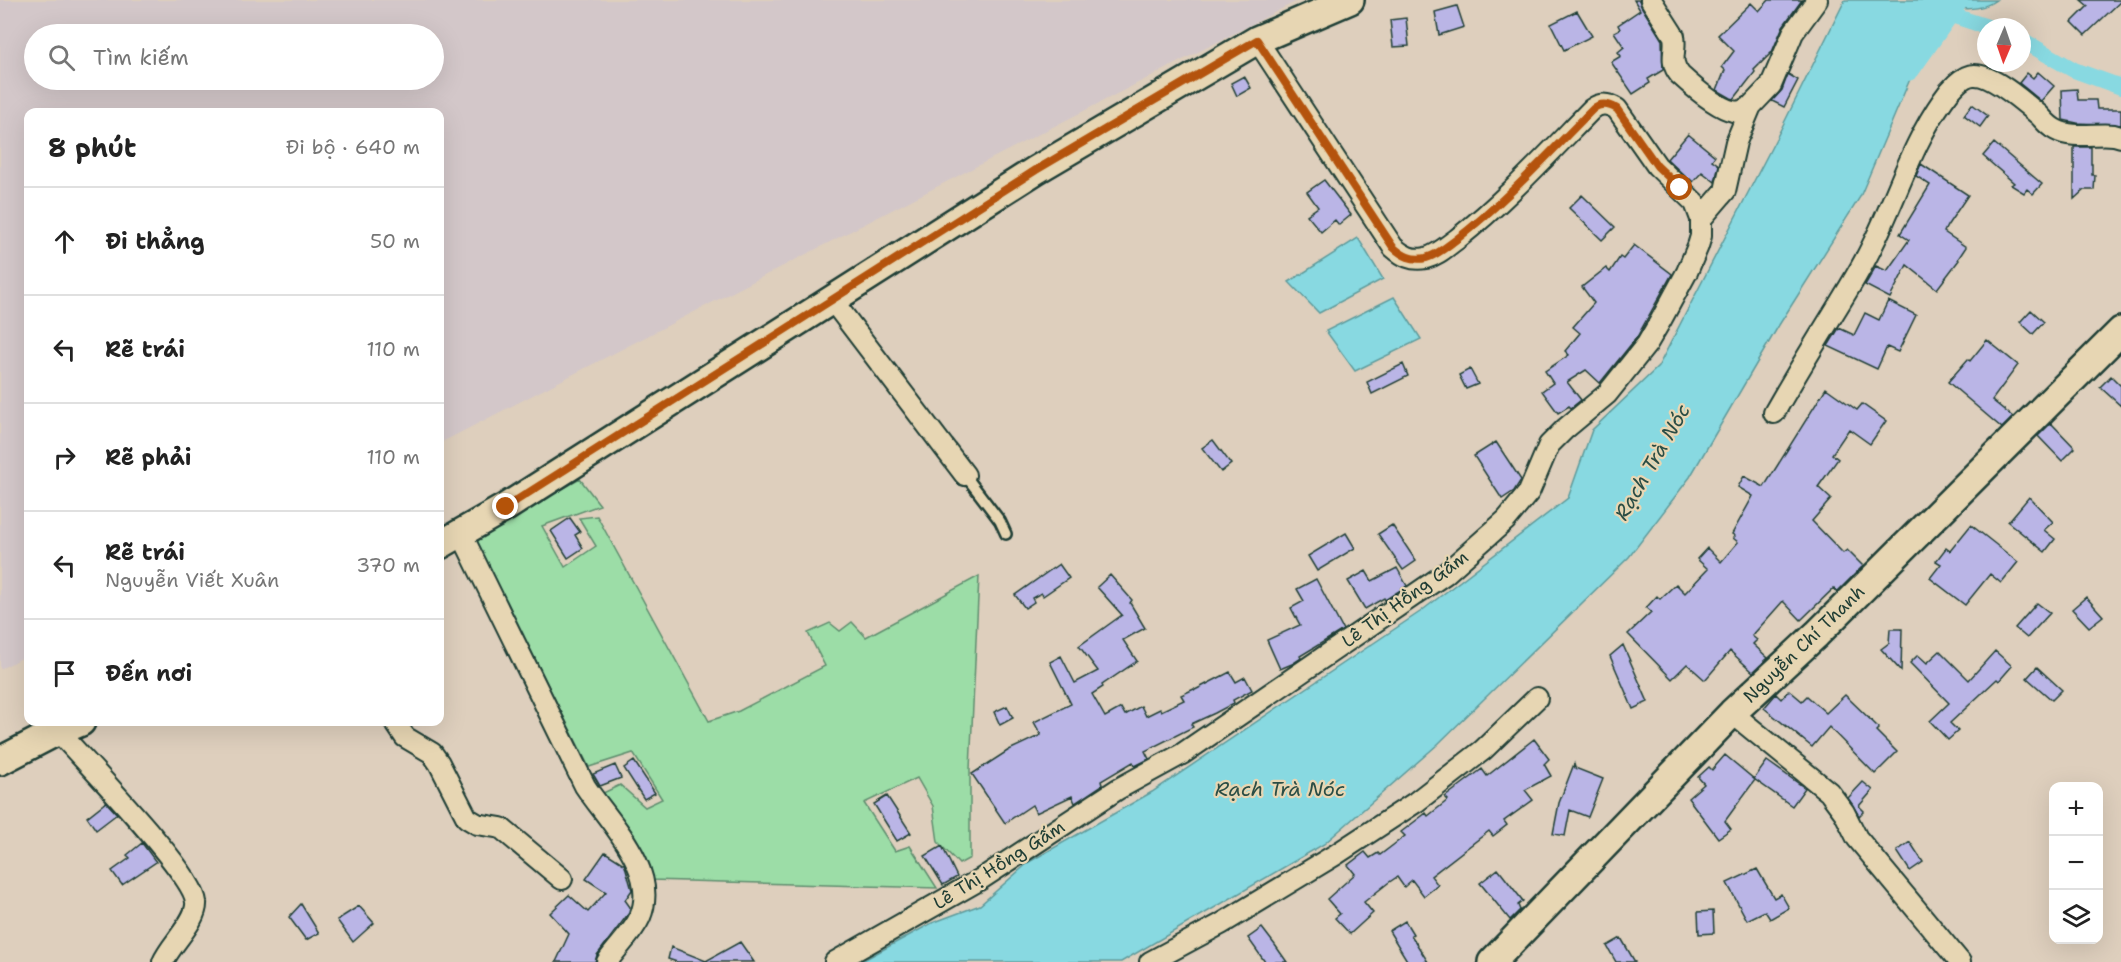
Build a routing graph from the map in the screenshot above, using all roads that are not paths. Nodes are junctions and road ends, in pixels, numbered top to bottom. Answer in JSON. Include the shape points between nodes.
{"nodes":[{"id":1,"x":1350,"y":0,"type":"edge"},
{"id":2,"x":1651,"y":0,"type":"edge"},
{"id":3,"x":1817,"y":0,"type":"edge"},
{"id":4,"x":1257,"y":40,"type":"junction"},
{"id":5,"x":1751,"y":106,"type":"junction"},
{"id":6,"x":2121,"y":137,"type":"edge"},
{"id":7,"x":1701,"y":219,"type":"junction"},
{"id":8,"x":832,"y":300,"type":"junction"},
{"id":9,"x":2121,"y":331,"type":"edge"},
{"id":10,"x":1774,"y":412,"type":"dead end"},
{"id":11,"x":965,"y":475,"type":"joint"},
{"id":12,"x":1006,"y":534,"type":"dead end"},
{"id":13,"x":450,"y":539,"type":"edge"},
{"id":14,"x":1537,"y":698,"type":"dead end"},
{"id":15,"x":1732,"y":712,"type":"junction"},
{"id":16,"x":70,"y":726,"type":"edge"},
{"id":17,"x":398,"y":726,"type":"edge"},
{"id":18,"x":0,"y":761,"type":"edge"},
{"id":19,"x":562,"y":879,"type":"dead end"},
{"id":20,"x":164,"y":962,"type":"edge"},
{"id":21,"x":607,"y":962,"type":"edge"},
{"id":22,"x":835,"y":962,"type":"edge"},
{"id":23,"x":1150,"y":962,"type":"edge"},
{"id":24,"x":1492,"y":962,"type":"edge"},
{"id":25,"x":1960,"y":962,"type":"edge"}],
"edges":[{"from":1,"to":4,"type":"street"},
{"from":2,"to":5,"type":"street","via":[[1674,36],[1672,55],[1680,75],[1733,112]]},
{"from":3,"to":5,"type":"street","via":[[1793,33],[1771,85]]},
{"from":4,"to":7,"type":"street","via":[[1402,256],[1426,258],[1480,221],[1601,104],[1617,109],[1657,166],[1695,203]]},
{"from":4,"to":8,"type":"street","via":[[1036,170]]},
{"from":5,"to":7,"type":"street","via":[[1736,142],[1725,191]]},
{"from":6,"to":10,"type":"street","via":[[2058,131],[1995,83],[1977,75],[1961,81],[1935,111],[1856,278]]},
{"from":7,"to":22,"type":"street","name":"Lê Thị Hồng Gấm","via":[[1701,236],[1687,272],[1647,344],[1607,394],[1549,446],[1529,492],[1506,520],[1445,574],[1182,754],[1118,789],[981,879]]},
{"from":8,"to":11,"type":"street"},
{"from":8,"to":13,"type":"street"},
{"from":9,"to":15,"type":"street","name":"Nguyễn Chí Thanh","via":[[1817,634]]},
{"from":11,"to":12,"type":"lane"},
{"from":13,"to":21,"type":"street","via":[[585,786],[624,838],[641,873],[641,915]]},
{"from":14,"to":23,"type":"street","via":[[1483,750],[1416,802],[1221,924]]},
{"from":15,"to":24,"type":"street","name":"Nguyễn Chí Thanh"},
{"from":15,"to":25,"type":"street","via":[[1829,792],[1857,838]]},
{"from":16,"to":18,"type":"street"},
{"from":16,"to":20,"type":"street","via":[[194,892],[197,904],[193,916]]},
{"from":17,"to":19,"type":"street","via":[[405,737],[432,753],[440,763],[467,818],[501,828]]}]}
